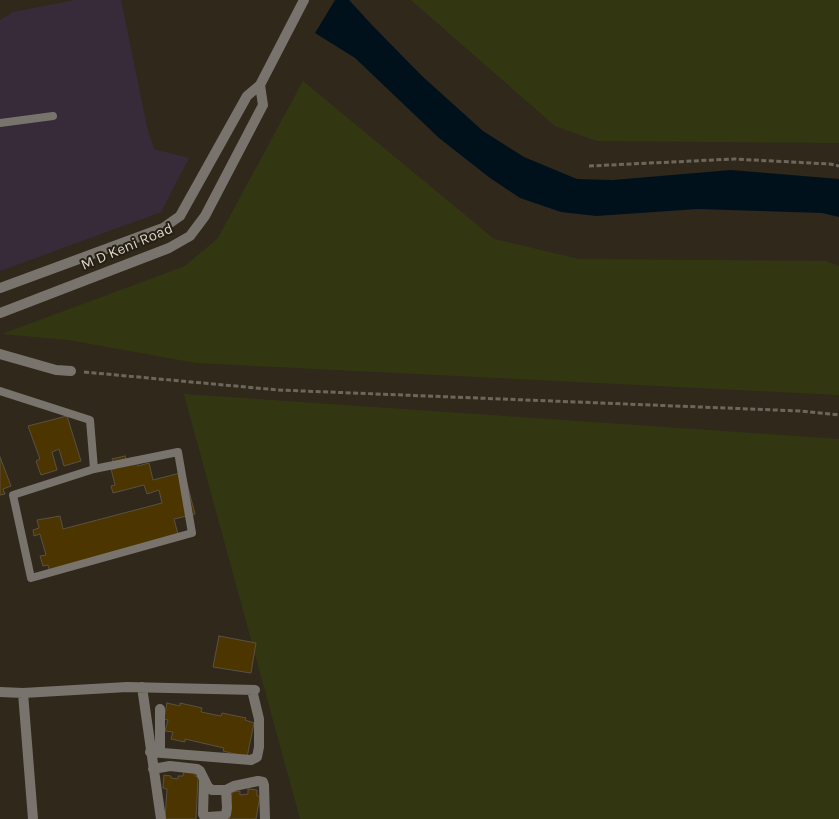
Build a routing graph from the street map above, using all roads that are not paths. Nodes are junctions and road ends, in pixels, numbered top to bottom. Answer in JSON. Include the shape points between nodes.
{"nodes":[{"id":1,"x":303,"y":1,"type":"edge"},
{"id":2,"x":260,"y":85,"type":"junction"},
{"id":3,"x":53,"y":116,"type":"dead end"},
{"id":4,"x":0,"y":123,"type":"edge"},
{"id":5,"x":0,"y":288,"type":"edge"},
{"id":6,"x":0,"y":313,"type":"edge"},
{"id":7,"x":0,"y":354,"type":"edge"},
{"id":8,"x":71,"y":371,"type":"road end"},
{"id":9,"x":0,"y":391,"type":"edge"},
{"id":10,"x":94,"y":469,"type":"junction"},
{"id":11,"x":142,"y":687,"type":"junction"},
{"id":12,"x":0,"y":692,"type":"edge"},
{"id":13,"x":23,"y":694,"type":"junction"},
{"id":14,"x":160,"y":709,"type":"dead end"},
{"id":15,"x":155,"y":751,"type":"junction"},
{"id":16,"x":153,"y":769,"type":"junction"},
{"id":17,"x":204,"y":778,"type":"junction"},
{"id":18,"x":226,"y":790,"type":"junction"},
{"id":19,"x":33,"y":819,"type":"edge"},
{"id":20,"x":161,"y":819,"type":"edge"},
{"id":21,"x":265,"y":819,"type":"edge"}],
"edges":[{"from":1,"to":2,"type":"street","name":"M D Keni Road"},
{"from":2,"to":5,"type":"street","name":"M D Keni Road","via":[[246,96],[180,216],[163,228]]},
{"from":2,"to":6,"type":"street","name":"M D Keni Road","via":[[263,105],[205,216],[190,236],[169,248]]},
{"from":3,"to":4,"type":"lane"},
{"from":7,"to":8,"type":"street","via":[[56,370]]},
{"from":9,"to":10,"type":"lane","via":[[90,420]]},
{"from":10,"to":10,"type":"lane","via":[[13,495],[31,578],[192,533],[178,452]]},
{"from":11,"to":13,"type":"street"},
{"from":11,"to":15,"type":"street"},
{"from":11,"to":15,"type":"street","via":[[253,690],[258,720],[257,757],[250,760]]},
{"from":12,"to":13,"type":"street"},
{"from":13,"to":19,"type":"street"},
{"from":14,"to":15,"type":"street"},
{"from":15,"to":16,"type":"street"},
{"from":16,"to":17,"type":"street","via":[[170,766],[197,769]]},
{"from":16,"to":20,"type":"street"},
{"from":17,"to":18,"type":"street","via":[[212,790]]},
{"from":17,"to":18,"type":"street","via":[[204,816],[226,814]]},
{"from":18,"to":21,"type":"street","via":[[263,782]]}]}
